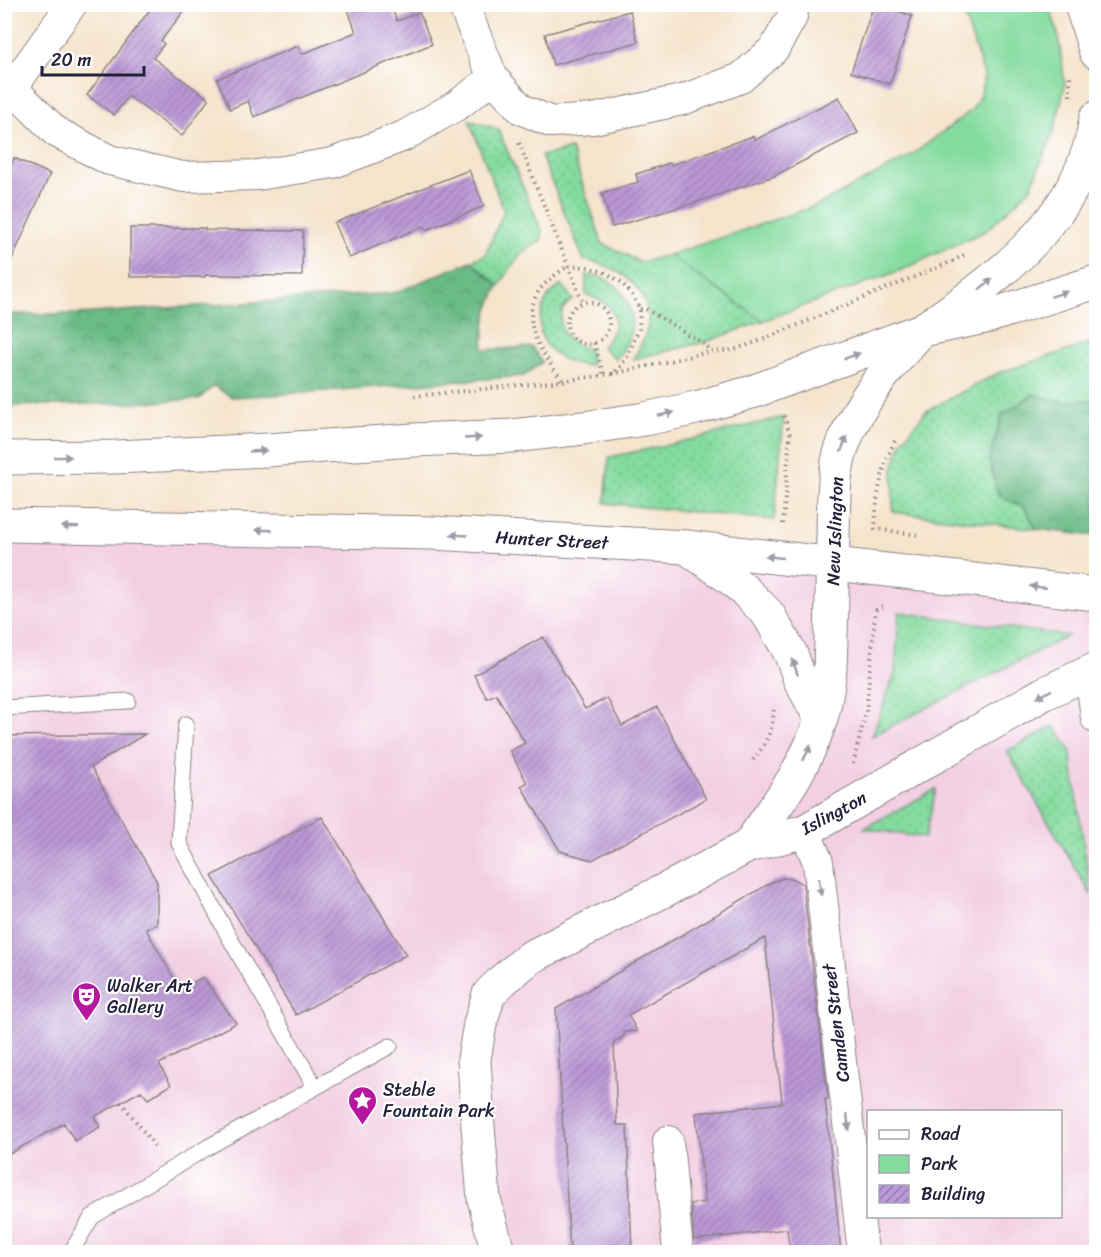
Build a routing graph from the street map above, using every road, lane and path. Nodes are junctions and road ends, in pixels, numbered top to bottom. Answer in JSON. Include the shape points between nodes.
{"nodes":[{"id":1,"x":72,"y":4,"type":"edge"},
{"id":2,"x":463,"y":4,"type":"edge"},
{"id":3,"x":794,"y":4,"type":"edge"},
{"id":4,"x":1081,"y":4,"type":"edge"},
{"id":5,"x":1083,"y":57,"type":"edge"},
{"id":6,"x":493,"y":78,"type":"junction"},
{"id":7,"x":8,"y":91,"type":"edge"},
{"id":8,"x":1083,"y":111,"type":"edge"},
{"id":9,"x":518,"y":141,"type":"dead end"},
{"id":10,"x":969,"y":252,"type":"dead end"},
{"id":11,"x":568,"y":266,"type":"junction"},
{"id":12,"x":1096,"y":282,"type":"edge"},
{"id":13,"x":583,"y":303,"type":"junction"},
{"id":14,"x":640,"y":309,"type":"junction"},
{"id":15,"x":922,"y":330,"type":"junction"},
{"id":16,"x":594,"y":343,"type":"junction"},
{"id":17,"x":709,"y":352,"type":"junction"},
{"id":18,"x":612,"y":374,"type":"junction"},
{"id":19,"x":604,"y":375,"type":"junction"},
{"id":20,"x":562,"y":381,"type":"junction"},
{"id":21,"x":414,"y":396,"type":"dead end"},
{"id":22,"x":790,"y":433,"type":"dead end"},
{"id":23,"x":895,"y":441,"type":"dead end"},
{"id":24,"x":4,"y":458,"type":"edge"},
{"id":25,"x":783,"y":522,"type":"dead end"},
{"id":26,"x":4,"y":525,"type":"edge"},
{"id":27,"x":919,"y":534,"type":"dead end"},
{"id":28,"x":686,"y":547,"type":"junction"},
{"id":29,"x":832,"y":564,"type":"junction"},
{"id":30,"x":1096,"y":594,"type":"edge"},
{"id":31,"x":892,"y":607,"type":"dead end"},
{"id":32,"x":1093,"y":670,"type":"edge"},
{"id":33,"x":773,"y":698,"type":"dead end"},
{"id":34,"x":128,"y":701,"type":"dead end"},
{"id":35,"x":4,"y":708,"type":"edge"},
{"id":36,"x":1096,"y":718,"type":"edge"},
{"id":37,"x":821,"y":719,"type":"junction"},
{"id":38,"x":186,"y":724,"type":"dead end"},
{"id":39,"x":753,"y":760,"type":"dead end"},
{"id":40,"x":850,"y":772,"type":"dead end"},
{"id":41,"x":805,"y":831,"type":"junction"},
{"id":42,"x":748,"y":846,"type":"junction"},
{"id":43,"x":390,"y":1046,"type":"dead end"},
{"id":44,"x":315,"y":1087,"type":"junction"},
{"id":45,"x":121,"y":1102,"type":"dead end"},
{"id":46,"x":668,"y":1141,"type":"dead end"},
{"id":47,"x":171,"y":1169,"type":"junction"},
{"id":48,"x":71,"y":1252,"type":"edge"},
{"id":49,"x":498,"y":1252,"type":"edge"},
{"id":50,"x":678,"y":1252,"type":"edge"},
{"id":51,"x":862,"y":1252,"type":"edge"}],
"edges":[{"from":1,"to":7,"type":"street"},
{"from":2,"to":6,"type":"street"},
{"from":3,"to":6,"type":"street","via":[[792,17],[774,49],[741,78],[681,100],[593,119],[550,122],[521,109]]},
{"from":4,"to":5,"type":"main road"},
{"from":5,"to":8,"type":"path","via":[[1070,84]]},
{"from":6,"to":7,"type":"street","via":[[459,104],[404,136],[333,163],[258,175],[183,177],[109,160],[56,132]]},
{"from":15,"to":8,"type":"main road","one_way":true,"via":[[953,310],[1021,254],[1063,204],[1088,153]]},
{"from":9,"to":11,"type":"path"},
{"from":10,"to":17,"type":"path","via":[[759,341],[733,350]]},
{"from":11,"to":13,"type":"path"},
{"from":11,"to":14,"type":"path","via":[[604,272],[621,282]]},
{"from":11,"to":20,"type":"path","via":[[540,288],[531,316],[537,344]]},
{"from":15,"to":12,"type":"main road","one_way":true,"via":[[988,316]]},
{"from":13,"to":16,"type":"path","via":[[602,307],[609,318],[604,337]]},
{"from":13,"to":16,"type":"path","via":[[567,317],[568,332],[578,342]]},
{"from":14,"to":17,"type":"path","via":[[706,345]]},
{"from":14,"to":18,"type":"path","via":[[639,329],[627,357]]},
{"from":24,"to":15,"type":"main road","one_way":true,"via":[[267,450],[512,436],[583,428],[645,419],[752,392]]},
{"from":29,"to":15,"type":"main road","name":"New Islington","one_way":true,"via":[[835,486],[844,441],[869,393]]},
{"from":16,"to":19,"type":"path"},
{"from":17,"to":18,"type":"path"},
{"from":18,"to":19,"type":"path"},
{"from":19,"to":20,"type":"path"},
{"from":20,"to":21,"type":"path"},
{"from":22,"to":25,"type":"path"},
{"from":23,"to":27,"type":"path","via":[[879,488],[875,529]]},
{"from":28,"to":26,"type":"main road","name":"Hunter Street","one_way":true,"via":[[433,533]]},
{"from":29,"to":28,"type":"main road","name":"Hunter Street","one_way":true},
{"from":37,"to":28,"type":"main road","one_way":true,"via":[[768,614],[730,578]]},
{"from":30,"to":29,"type":"main road","name":"Hunter Street","one_way":true},
{"from":29,"to":37,"type":"main road","name":"New Islington","via":[[830,669]]},
{"from":31,"to":40,"type":"path","via":[[876,610],[866,712]]},
{"from":32,"to":36,"type":"street"},
{"from":32,"to":41,"type":"main road","name":"Islington","one_way":true,"via":[[1043,694]]},
{"from":33,"to":39,"type":"path","via":[[770,734]]},
{"from":34,"to":35,"type":"lane"},
{"from":42,"to":37,"type":"main road","name":"New Islington","one_way":true,"via":[[802,764]]},
{"from":38,"to":44,"type":"lane","via":[[179,843]]},
{"from":41,"to":42,"type":"main road","name":"Islington"},
{"from":41,"to":51,"type":"street","name":"Camden Street","one_way":true,"via":[[818,862]]},
{"from":42,"to":49,"type":"main road","name":"Islington","via":[[531,957],[489,994],[474,1059],[484,1199]]},
{"from":43,"to":44,"type":"lane"},
{"from":44,"to":47,"type":"lane"},
{"from":45,"to":47,"type":"path"},
{"from":46,"to":50,"type":"street"},
{"from":47,"to":48,"type":"lane","via":[[93,1217]]}]}
